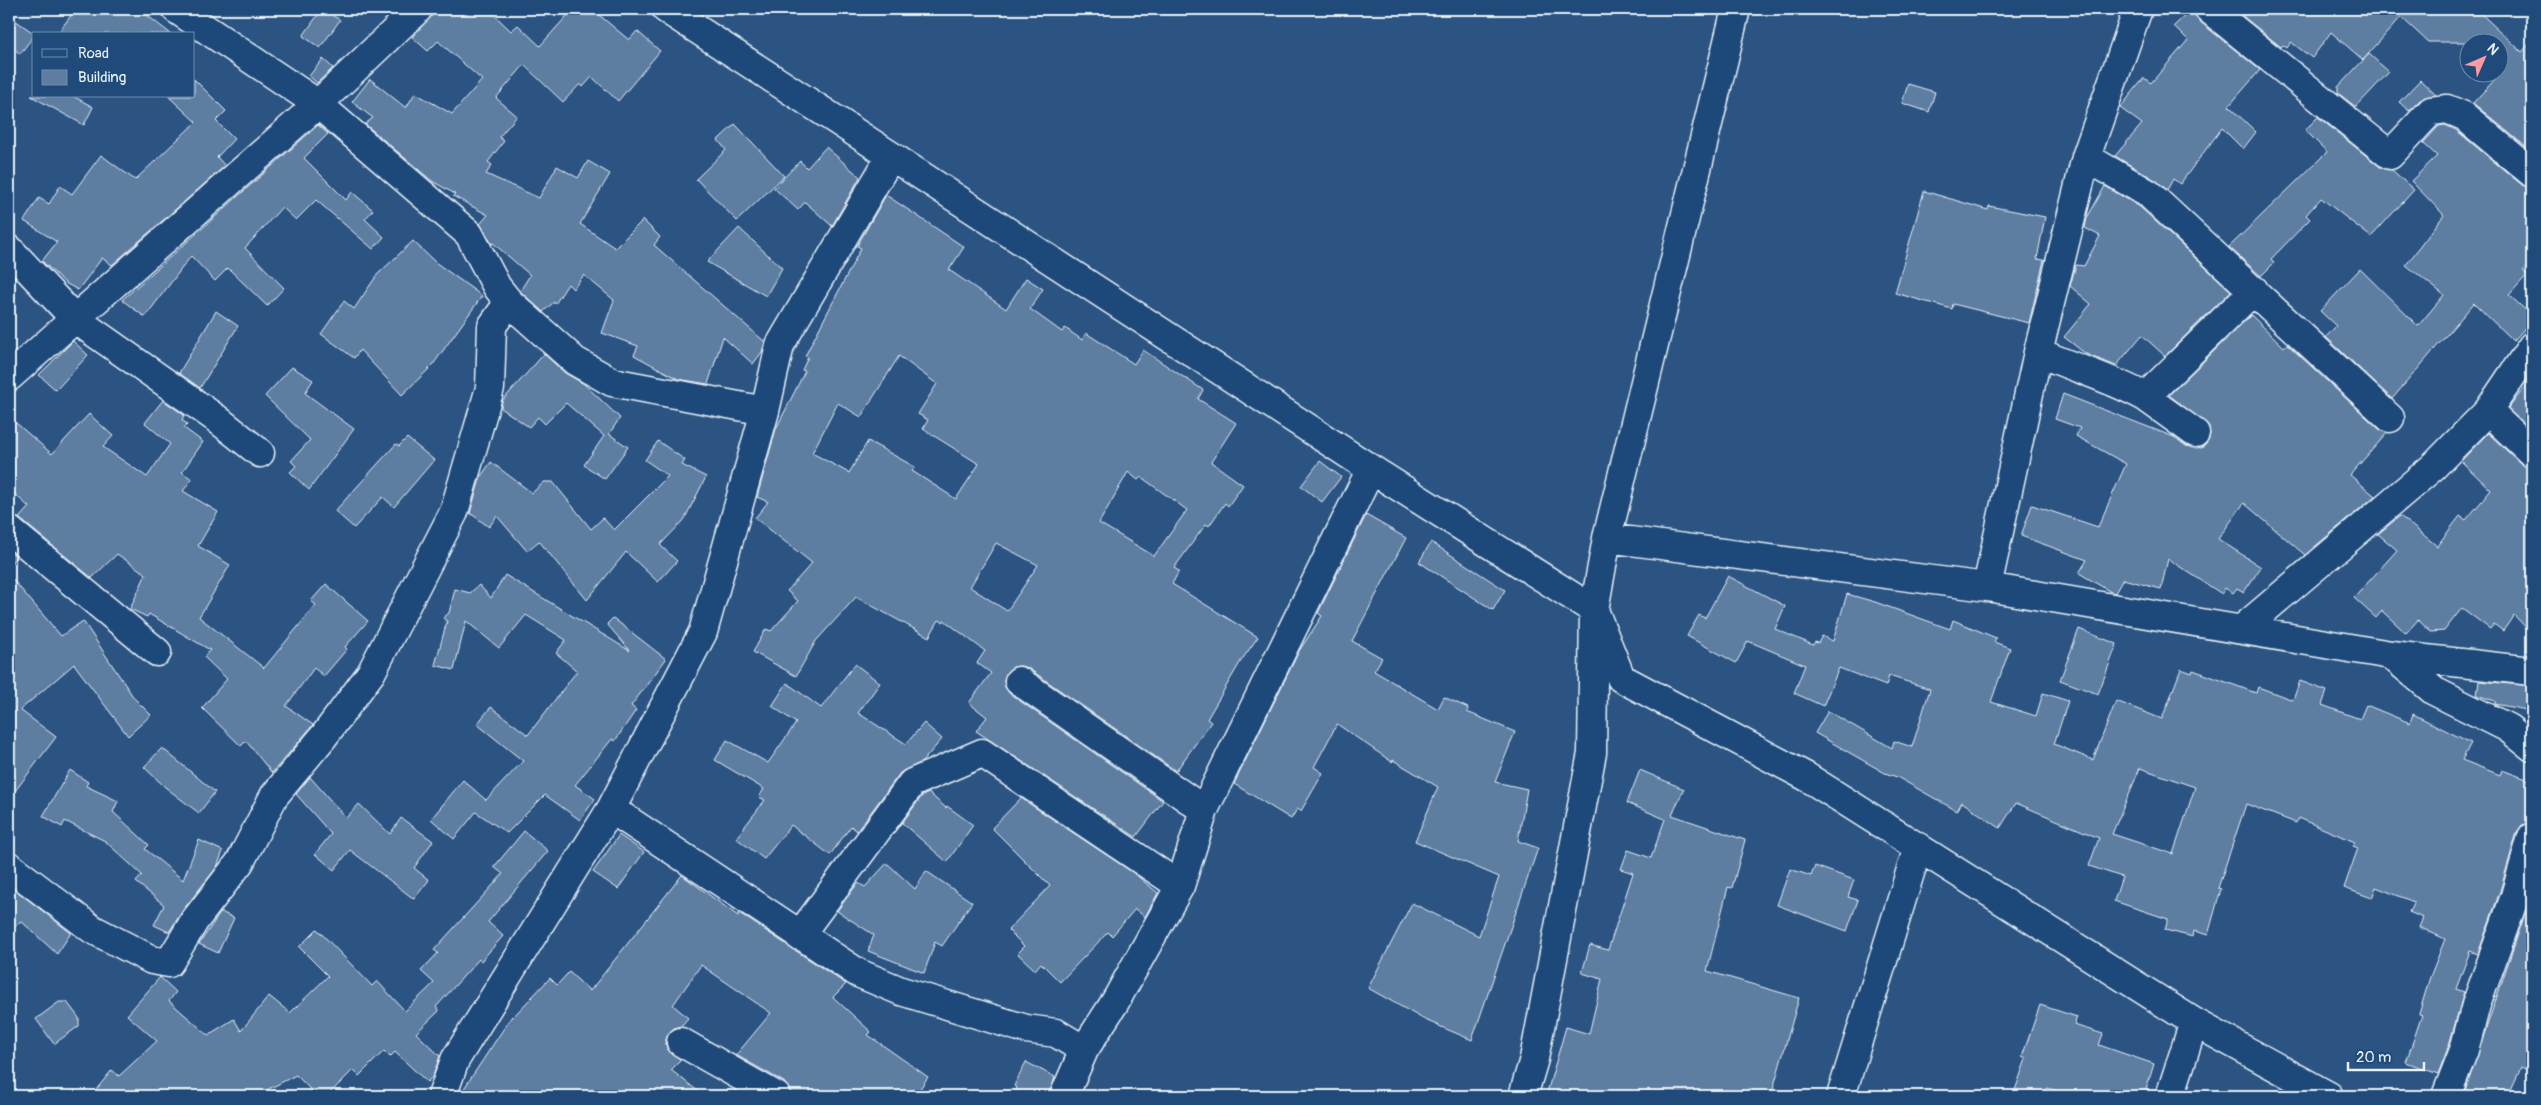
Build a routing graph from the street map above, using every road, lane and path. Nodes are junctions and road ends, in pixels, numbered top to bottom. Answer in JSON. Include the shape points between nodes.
{"nodes":[{"id":1,"x":176,"y":9,"type":"edge"},
{"id":2,"x":418,"y":9,"type":"edge"},
{"id":3,"x":666,"y":9,"type":"edge"},
{"id":4,"x":1736,"y":9,"type":"edge"},
{"id":5,"x":2138,"y":9,"type":"edge"},
{"id":6,"x":2209,"y":9,"type":"edge"},
{"id":7,"x":318,"y":104,"type":"junction"},
{"id":8,"x":891,"y":156,"type":"junction"},
{"id":9,"x":2086,"y":158,"type":"junction"},
{"id":10,"x":2532,"y":173,"type":"edge"},
{"id":11,"x":9,"y":249,"type":"edge"},
{"id":12,"x":2254,"y":290,"type":"junction"},
{"id":13,"x":509,"y":302,"type":"junction"},
{"id":14,"x":75,"y":319,"type":"junction"},
{"id":15,"x":2038,"y":352,"type":"junction"},
{"id":16,"x":2530,"y":356,"type":"edge"},
{"id":17,"x":9,"y":377,"type":"edge"},
{"id":18,"x":2145,"y":397,"type":"junction"},
{"id":19,"x":765,"y":411,"type":"junction"},
{"id":20,"x":2488,"y":411,"type":"junction"},
{"id":21,"x":2390,"y":418,"type":"dead end"},
{"id":22,"x":2195,"y":434,"type":"dead end"},
{"id":23,"x":260,"y":453,"type":"dead end"},
{"id":24,"x":2532,"y":453,"type":"edge"},
{"id":25,"x":1371,"y":469,"type":"junction"},
{"id":26,"x":9,"y":530,"type":"edge"},
{"id":27,"x":1607,"y":538,"type":"junction"},
{"id":28,"x":1987,"y":587,"type":"junction"},
{"id":29,"x":1594,"y":610,"type":"junction"},
{"id":30,"x":2242,"y":629,"type":"junction"},
{"id":31,"x":157,"y":652,"type":"dead end"},
{"id":32,"x":2391,"y":654,"type":"junction"},
{"id":33,"x":2532,"y":671,"type":"edge"},
{"id":34,"x":1019,"y":680,"type":"dead end"},
{"id":35,"x":2532,"y":747,"type":"edge"},
{"id":36,"x":611,"y":808,"type":"junction"},
{"id":37,"x":1204,"y":810,"type":"junction"},
{"id":38,"x":2532,"y":837,"type":"edge"},
{"id":39,"x":1918,"y":847,"type":"junction"},
{"id":40,"x":9,"y":866,"type":"edge"},
{"id":41,"x":1180,"y":886,"type":"junction"},
{"id":42,"x":799,"y":936,"type":"junction"},
{"id":43,"x":2194,"y":1022,"type":"junction"},
{"id":44,"x":681,"y":1042,"type":"dead end"},
{"id":45,"x":1084,"y":1050,"type":"junction"},
{"id":46,"x":442,"y":1096,"type":"edge"},
{"id":47,"x":776,"y":1096,"type":"edge"},
{"id":48,"x":1064,"y":1096,"type":"edge"},
{"id":49,"x":1523,"y":1096,"type":"edge"},
{"id":50,"x":1841,"y":1096,"type":"edge"},
{"id":51,"x":2170,"y":1096,"type":"edge"},
{"id":52,"x":2329,"y":1096,"type":"edge"},
{"id":53,"x":2446,"y":1096,"type":"edge"}],
"edges":[{"from":1,"to":7,"type":"street"},
{"from":2,"to":7,"type":"street"},
{"from":3,"to":8,"type":"street"},
{"from":4,"to":27,"type":"street"},
{"from":5,"to":9,"type":"street"},
{"from":6,"to":10,"type":"street","via":[[2390,155],[2431,111],[2447,109],[2464,116]]},
{"from":7,"to":13,"type":"street","via":[[469,234],[497,287]]},
{"from":7,"to":14,"type":"street"},
{"from":8,"to":19,"type":"street","via":[[780,344]]},
{"from":8,"to":25,"type":"street"},
{"from":9,"to":12,"type":"street","via":[[2149,194]]},
{"from":9,"to":15,"type":"street"},
{"from":11,"to":14,"type":"street"},
{"from":12,"to":18,"type":"street"},
{"from":12,"to":21,"type":"street"},
{"from":13,"to":19,"type":"street","via":[[575,360],[612,382]]},
{"from":13,"to":40,"type":"street","via":[[492,326],[490,388],[450,520],[370,673],[274,796],[240,862],[195,920],[169,963],[152,960],[92,929]]},
{"from":14,"to":17,"type":"street"},
{"from":14,"to":23,"type":"street"},
{"from":15,"to":18,"type":"street","via":[[2121,384]]},
{"from":15,"to":28,"type":"street"},
{"from":16,"to":20,"type":"street"},
{"from":18,"to":22,"type":"street"},
{"from":19,"to":36,"type":"street","via":[[703,632]]},
{"from":20,"to":24,"type":"street"},
{"from":20,"to":30,"type":"street","via":[[2433,467]]},
{"from":25,"to":29,"type":"street"},
{"from":25,"to":37,"type":"street"},
{"from":26,"to":31,"type":"street"},
{"from":27,"to":28,"type":"street"},
{"from":27,"to":29,"type":"street"},
{"from":28,"to":30,"type":"street"},
{"from":29,"to":39,"type":"street","via":[[1621,678],[1807,777]]},
{"from":29,"to":49,"type":"street","via":[[1592,753],[1534,1059]]},
{"from":30,"to":32,"type":"street"},
{"from":32,"to":33,"type":"street"},
{"from":32,"to":35,"type":"street","via":[[2434,691],[2508,728]]},
{"from":34,"to":37,"type":"street"},
{"from":36,"to":42,"type":"street"},
{"from":36,"to":46,"type":"street","via":[[455,1060]]},
{"from":37,"to":41,"type":"street"},
{"from":38,"to":53,"type":"street","via":[[2515,896],[2476,1004],[2464,1050]]},
{"from":39,"to":43,"type":"street"},
{"from":39,"to":50,"type":"street"},
{"from":41,"to":42,"type":"street","via":[[982,752],[912,783]]},
{"from":41,"to":45,"type":"street","via":[[1115,1002]]},
{"from":42,"to":45,"type":"street","via":[[858,974],[901,992],[1026,1029],[1056,1033]]},
{"from":43,"to":51,"type":"street"},
{"from":43,"to":52,"type":"street"},
{"from":44,"to":47,"type":"street"},
{"from":45,"to":48,"type":"street"}]}
